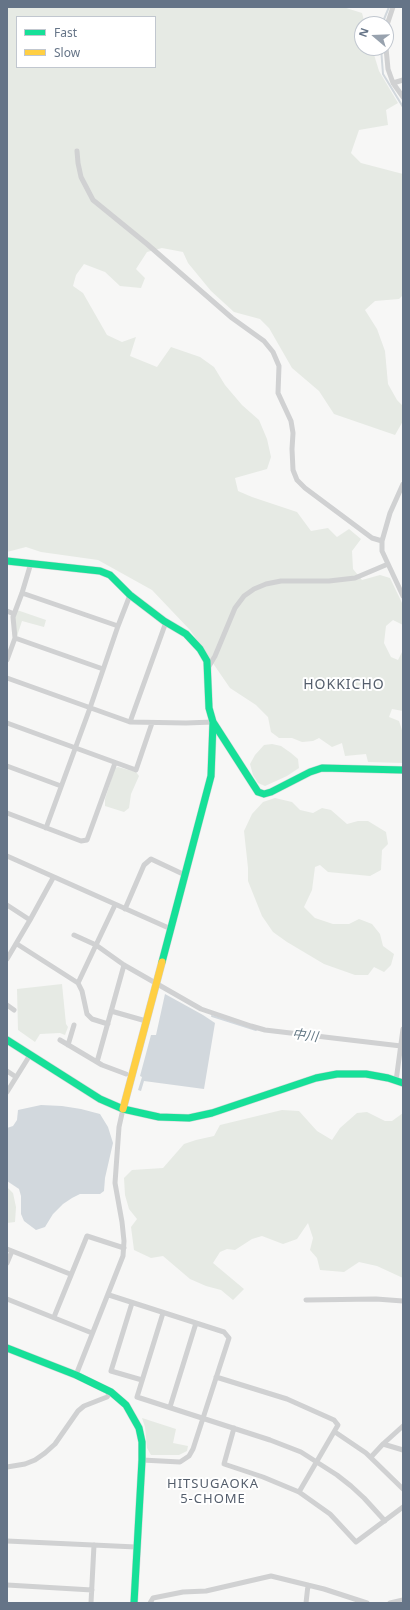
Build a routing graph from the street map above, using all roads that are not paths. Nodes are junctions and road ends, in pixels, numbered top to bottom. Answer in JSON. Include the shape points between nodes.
{"nodes":[{"id":1,"x":387,"y":56,"type":"edge"},
{"id":2,"x":403,"y":80,"type":"edge"},
{"id":3,"x":393,"y":83,"type":"junction"},
{"id":4,"x":403,"y":97,"type":"edge"},
{"id":5,"x":77,"y":151,"type":"dead end"},
{"id":6,"x":403,"y":484,"type":"edge"},
{"id":7,"x":382,"y":541,"type":"junction"},
{"id":8,"x":7,"y":561,"type":"edge"},
{"id":9,"x":31,"y":563,"type":"junction"},
{"id":10,"x":388,"y":564,"type":"junction"},
{"id":11,"x":22,"y":593,"type":"junction"},
{"id":12,"x":130,"y":595,"type":"junction"},
{"id":13,"x":403,"y":596,"type":"edge"},
{"id":14,"x":7,"y":611,"type":"edge"},
{"id":15,"x":14,"y":614,"type":"junction"},
{"id":16,"x":166,"y":622,"type":"junction"},
{"id":17,"x":118,"y":626,"type":"junction"},
{"id":18,"x":15,"y":638,"type":"junction"},
{"id":19,"x":7,"y":660,"type":"edge"},
{"id":20,"x":208,"y":668,"type":"junction"},
{"id":21,"x":103,"y":670,"type":"junction"},
{"id":22,"x":7,"y":678,"type":"edge"},
{"id":23,"x":90,"y":708,"type":"junction"},
{"id":24,"x":130,"y":722,"type":"junction"},
{"id":25,"x":213,"y":722,"type":"junction"},
{"id":26,"x":7,"y":723,"type":"edge"},
{"id":27,"x":152,"y":723,"type":"junction"},
{"id":28,"x":75,"y":748,"type":"junction"},
{"id":29,"x":115,"y":763,"type":"junction"},
{"id":30,"x":7,"y":766,"type":"edge"},
{"id":31,"x":403,"y":770,"type":"edge"},
{"id":32,"x":61,"y":786,"type":"junction"},
{"id":33,"x":7,"y":813,"type":"edge"},
{"id":34,"x":46,"y":828,"type":"junction"},
{"id":35,"x":7,"y":856,"type":"edge"},
{"id":36,"x":185,"y":875,"type":"junction"},
{"id":37,"x":53,"y":878,"type":"junction"},
{"id":38,"x":115,"y":904,"type":"junction"},
{"id":39,"x":7,"y":905,"type":"edge"},
{"id":40,"x":125,"y":909,"type":"junction"},
{"id":41,"x":30,"y":920,"type":"junction"},
{"id":42,"x":171,"y":929,"type":"junction"},
{"id":43,"x":74,"y":935,"type":"dead end"},
{"id":44,"x":17,"y":944,"type":"junction"},
{"id":45,"x":96,"y":945,"type":"junction"},
{"id":46,"x":7,"y":959,"type":"edge"},
{"id":47,"x":124,"y":965,"type":"junction"},
{"id":48,"x":78,"y":982,"type":"junction"},
{"id":49,"x":156,"y":984,"type":"junction"},
{"id":50,"x":7,"y":1005,"type":"edge"},
{"id":51,"x":14,"y":1010,"type":"dead end"},
{"id":52,"x":111,"y":1011,"type":"junction"},
{"id":53,"x":146,"y":1021,"type":"junction"},
{"id":54,"x":108,"y":1024,"type":"junction"},
{"id":55,"x":74,"y":1025,"type":"dead end"},
{"id":56,"x":403,"y":1029,"type":"edge"},
{"id":57,"x":7,"y":1040,"type":"edge"},
{"id":58,"x":60,"y":1040,"type":"dead end"},
{"id":59,"x":68,"y":1044,"type":"junction"},
{"id":60,"x":401,"y":1048,"type":"junction"},
{"id":61,"x":30,"y":1055,"type":"junction"},
{"id":62,"x":97,"y":1062,"type":"junction"},
{"id":63,"x":7,"y":1071,"type":"edge"},
{"id":64,"x":126,"y":1074,"type":"dead end"},
{"id":65,"x":16,"y":1077,"type":"junction"},
{"id":66,"x":400,"y":1082,"type":"edge"},
{"id":67,"x":7,"y":1092,"type":"edge"},
{"id":68,"x":123,"y":1109,"type":"junction"},
{"id":69,"x":124,"y":1248,"type":"junction"},
{"id":70,"x":10,"y":1250,"type":"edge"},
{"id":71,"x":7,"y":1263,"type":"edge"},
{"id":72,"x":70,"y":1274,"type":"junction"},
{"id":73,"x":109,"y":1295,"type":"junction"},
{"id":74,"x":7,"y":1298,"type":"edge"},
{"id":75,"x":306,"y":1300,"type":"dead end"},
{"id":76,"x":403,"y":1302,"type":"edge"},
{"id":77,"x":132,"y":1303,"type":"junction"},
{"id":78,"x":163,"y":1313,"type":"junction"},
{"id":79,"x":54,"y":1317,"type":"junction"},
{"id":80,"x":196,"y":1324,"type":"junction"},
{"id":81,"x":92,"y":1333,"type":"junction"},
{"id":82,"x":7,"y":1348,"type":"edge"},
{"id":83,"x":76,"y":1375,"type":"junction"},
{"id":84,"x":216,"y":1377,"type":"junction"},
{"id":85,"x":142,"y":1380,"type":"junction"},
{"id":86,"x":111,"y":1392,"type":"junction"},
{"id":87,"x":170,"y":1407,"type":"junction"},
{"id":88,"x":203,"y":1418,"type":"junction"},
{"id":89,"x":403,"y":1426,"type":"edge"},
{"id":90,"x":234,"y":1428,"type":"junction"},
{"id":91,"x":335,"y":1432,"type":"junction"},
{"id":92,"x":383,"y":1444,"type":"junction"},
{"id":93,"x":403,"y":1450,"type":"edge"},
{"id":94,"x":371,"y":1457,"type":"junction"},
{"id":95,"x":142,"y":1460,"type":"junction"},
{"id":96,"x":317,"y":1462,"type":"junction"},
{"id":97,"x":7,"y":1467,"type":"edge"},
{"id":98,"x":403,"y":1489,"type":"edge"},
{"id":99,"x":298,"y":1492,"type":"junction"},
{"id":100,"x":403,"y":1508,"type":"edge"},
{"id":101,"x":385,"y":1521,"type":"junction"},
{"id":102,"x":7,"y":1541,"type":"edge"},
{"id":103,"x":94,"y":1545,"type":"junction"},
{"id":104,"x":136,"y":1548,"type":"junction"},
{"id":105,"x":7,"y":1585,"type":"edge"},
{"id":106,"x":308,"y":1585,"type":"junction"},
{"id":107,"x":92,"y":1590,"type":"junction"},
{"id":108,"x":403,"y":1600,"type":"edge"},
{"id":109,"x":91,"y":1603,"type":"edge"},
{"id":110,"x":134,"y":1603,"type":"edge"},
{"id":111,"x":150,"y":1603,"type":"edge"},
{"id":112,"x":306,"y":1603,"type":"edge"},
{"id":113,"x":367,"y":1603,"type":"edge"},
{"id":114,"x":390,"y":1603,"type":"edge"}],
"edges":[{"from":1,"to":3,"type":"street"},
{"from":2,"to":3,"type":"street"},
{"from":3,"to":4,"type":"street"},
{"from":5,"to":7,"type":"street","via":[[81,177],[93,200],[273,352],[279,366],[278,394],[291,421],[297,480],[372,538]]},
{"from":6,"to":7,"type":"street","via":[[390,513]]},
{"from":7,"to":10,"type":"street","via":[[382,551]]},
{"from":8,"to":9,"type":"street"},
{"from":9,"to":11,"type":"street"},
{"from":9,"to":12,"type":"street","via":[[100,571],[110,575]]},
{"from":10,"to":13,"type":"street"},
{"from":10,"to":20,"type":"street","via":[[355,578],[281,581],[254,589],[244,596],[235,608]]},
{"from":11,"to":15,"type":"street"},
{"from":11,"to":17,"type":"street"},
{"from":12,"to":16,"type":"street"},
{"from":12,"to":17,"type":"street"},
{"from":14,"to":15,"type":"street"},
{"from":15,"to":18,"type":"street"},
{"from":16,"to":20,"type":"street","via":[[186,634],[204,654]]},
{"from":16,"to":24,"type":"street"},
{"from":17,"to":21,"type":"street"},
{"from":18,"to":19,"type":"street"},
{"from":18,"to":21,"type":"street"},
{"from":20,"to":25,"type":"street","via":[[209,708]]},
{"from":21,"to":23,"type":"street"},
{"from":22,"to":23,"type":"street"},
{"from":23,"to":24,"type":"street"},
{"from":23,"to":28,"type":"street"},
{"from":24,"to":27,"type":"street"},
{"from":25,"to":27,"type":"street"},
{"from":25,"to":31,"type":"street","via":[[258,792],[264,794],[322,768]]},
{"from":25,"to":36,"type":"street","via":[[208,795]]},
{"from":26,"to":28,"type":"street"},
{"from":27,"to":29,"type":"street","via":[[136,770]]},
{"from":28,"to":29,"type":"street"},
{"from":28,"to":32,"type":"street"},
{"from":29,"to":34,"type":"street","via":[[87,840],[81,841]]},
{"from":30,"to":32,"type":"street"},
{"from":32,"to":34,"type":"street"},
{"from":33,"to":34,"type":"street"},
{"from":35,"to":37,"type":"street"},
{"from":36,"to":40,"type":"street","via":[[151,859],[144,865]]},
{"from":36,"to":42,"type":"street"},
{"from":37,"to":38,"type":"street"},
{"from":37,"to":41,"type":"street"},
{"from":38,"to":40,"type":"street"},
{"from":38,"to":45,"type":"street"},
{"from":39,"to":41,"type":"street"},
{"from":40,"to":42,"type":"street"},
{"from":41,"to":44,"type":"street"},
{"from":42,"to":49,"type":"street"},
{"from":43,"to":45,"type":"street"},
{"from":44,"to":46,"type":"street"},
{"from":44,"to":48,"type":"street"},
{"from":45,"to":47,"type":"street"},
{"from":45,"to":48,"type":"street"},
{"from":47,"to":49,"type":"street"},
{"from":47,"to":52,"type":"street"},
{"from":48,"to":54,"type":"street","via":[[87,1014],[92,1019]]},
{"from":49,"to":53,"type":"street"},
{"from":49,"to":60,"type":"street","via":[[201,1009],[251,1026]]},
{"from":50,"to":51,"type":"street"},
{"from":52,"to":53,"type":"street"},
{"from":52,"to":54,"type":"street"},
{"from":53,"to":68,"type":"street"},
{"from":54,"to":62,"type":"street"},
{"from":55,"to":59,"type":"street"},
{"from":56,"to":60,"type":"street"},
{"from":57,"to":61,"type":"street"},
{"from":58,"to":59,"type":"street"},
{"from":59,"to":62,"type":"street"},
{"from":60,"to":66,"type":"street"},
{"from":61,"to":65,"type":"street"},
{"from":61,"to":68,"type":"street","via":[[100,1099]]},
{"from":62,"to":64,"type":"street"},
{"from":63,"to":65,"type":"street"},
{"from":65,"to":67,"type":"street"},
{"from":66,"to":68,"type":"street","via":[[361,1073],[325,1076],[212,1114],[189,1118],[147,1116]]},
{"from":68,"to":69,"type":"street","via":[[119,1127],[115,1183]]},
{"from":69,"to":72,"type":"street","via":[[87,1236]]},
{"from":69,"to":73,"type":"street"},
{"from":70,"to":71,"type":"street"},
{"from":70,"to":72,"type":"street"},
{"from":72,"to":79,"type":"street"},
{"from":73,"to":77,"type":"street"},
{"from":73,"to":81,"type":"street"},
{"from":74,"to":79,"type":"street"},
{"from":75,"to":76,"type":"street","via":[[376,1299]]},
{"from":77,"to":78,"type":"street"},
{"from":77,"to":85,"type":"street","via":[[111,1371]]},
{"from":78,"to":80,"type":"street"},
{"from":78,"to":85,"type":"street"},
{"from":79,"to":81,"type":"street"},
{"from":80,"to":84,"type":"street","via":[[228,1335]]},
{"from":80,"to":87,"type":"street"},
{"from":81,"to":83,"type":"street"},
{"from":82,"to":83,"type":"street"},
{"from":83,"to":86,"type":"street"},
{"from":84,"to":88,"type":"street"},
{"from":84,"to":91,"type":"street","via":[[306,1406],[334,1420],[338,1425]]},
{"from":85,"to":87,"type":"street","via":[[137,1397]]},
{"from":86,"to":95,"type":"street","via":[[134,1416],[142,1442]]},
{"from":86,"to":97,"type":"street","via":[[107,1397],[78,1411],[55,1444],[45,1453],[25,1464]]},
{"from":87,"to":88,"type":"street"},
{"from":88,"to":90,"type":"street"},
{"from":88,"to":95,"type":"street","via":[[193,1449],[184,1460]]},
{"from":89,"to":92,"type":"street"},
{"from":90,"to":96,"type":"street","via":[[287,1446]]},
{"from":90,"to":99,"type":"street","via":[[224,1464]]},
{"from":91,"to":94,"type":"street"},
{"from":91,"to":96,"type":"street"},
{"from":92,"to":93,"type":"street"},
{"from":92,"to":94,"type":"street"},
{"from":94,"to":98,"type":"street"},
{"from":95,"to":104,"type":"street"},
{"from":96,"to":99,"type":"street"},
{"from":96,"to":101,"type":"street","via":[[355,1490]]},
{"from":99,"to":101,"type":"street","via":[[330,1514],[356,1542]]},
{"from":100,"to":101,"type":"street"},
{"from":102,"to":103,"type":"street"},
{"from":103,"to":104,"type":"street"},
{"from":103,"to":107,"type":"street"},
{"from":104,"to":110,"type":"street"},
{"from":105,"to":107,"type":"street"},
{"from":106,"to":111,"type":"street","via":[[271,1576],[206,1591],[183,1592],[153,1598]]},
{"from":106,"to":112,"type":"street"},
{"from":106,"to":113,"type":"street"},
{"from":107,"to":109,"type":"street"},
{"from":108,"to":114,"type":"street"}]}
